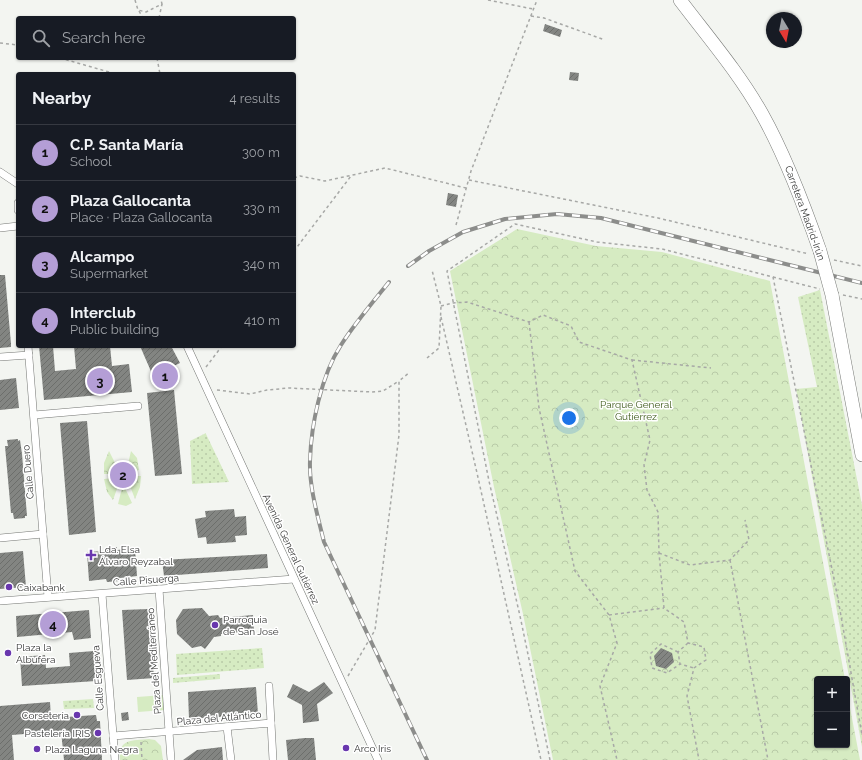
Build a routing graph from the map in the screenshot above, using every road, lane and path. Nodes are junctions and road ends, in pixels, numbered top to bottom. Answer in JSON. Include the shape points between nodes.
{"nodes":[{"id":1,"x":135,"y":0,"type":"edge"},
{"id":2,"x":162,"y":0,"type":"edge"},
{"id":3,"x":488,"y":0,"type":"edge"},
{"id":4,"x":537,"y":0,"type":"edge"},
{"id":5,"x":680,"y":0,"type":"edge"},
{"id":6,"x":162,"y":4,"type":"junction"},
{"id":7,"x":533,"y":9,"type":"junction"},
{"id":8,"x":138,"y":10,"type":"junction"},
{"id":9,"x":142,"y":16,"type":"edge"},
{"id":10,"x":159,"y":16,"type":"edge"},
{"id":11,"x":531,"y":16,"type":"junction"},
{"id":12,"x":605,"y":40,"type":"dead end"},
{"id":13,"x":0,"y":43,"type":"edge"},
{"id":14,"x":16,"y":45,"type":"edge"},
{"id":15,"x":67,"y":60,"type":"edge"},
{"id":16,"x":157,"y":60,"type":"edge"},
{"id":17,"x":109,"y":72,"type":"edge"},
{"id":18,"x":160,"y":72,"type":"edge"},
{"id":19,"x":0,"y":172,"type":"edge"},
{"id":20,"x":352,"y":175,"type":"junction"},
{"id":21,"x":296,"y":177,"type":"edge"},
{"id":22,"x":469,"y":180,"type":"junction"},
{"id":23,"x":16,"y":183,"type":"edge"},
{"id":24,"x":466,"y":188,"type":"junction"},
{"id":25,"x":456,"y":225,"type":"dead end"},
{"id":26,"x":16,"y":226,"type":"edge"},
{"id":27,"x":0,"y":228,"type":"edge"},
{"id":28,"x":296,"y":248,"type":"edge"},
{"id":29,"x":822,"y":255,"type":"junction"},
{"id":30,"x":862,"y":266,"type":"edge"},
{"id":31,"x":432,"y":270,"type":"dead end"},
{"id":32,"x":773,"y":277,"type":"junction"},
{"id":33,"x":832,"y":293,"type":"junction"},
{"id":34,"x":862,"y":299,"type":"edge"},
{"id":35,"x":453,"y":303,"type":"junction"},
{"id":36,"x":441,"y":306,"type":"junction"},
{"id":37,"x":441,"y":317,"type":"junction"},
{"id":38,"x":529,"y":322,"type":"junction"},
{"id":39,"x":28,"y":348,"type":"edge"},
{"id":40,"x":188,"y":348,"type":"edge"},
{"id":41,"x":220,"y":348,"type":"edge"},
{"id":42,"x":29,"y":355,"type":"junction"},
{"id":43,"x":0,"y":357,"type":"edge"},
{"id":44,"x":427,"y":358,"type":"dead end"},
{"id":45,"x":632,"y":360,"type":"junction"},
{"id":46,"x":711,"y":368,"type":"dead end"},
{"id":47,"x":410,"y":372,"type":"dead end"},
{"id":48,"x":200,"y":375,"type":"junction"},
{"id":49,"x":399,"y":381,"type":"junction"},
{"id":50,"x":206,"y":388,"type":"junction"},
{"id":51,"x":138,"y":406,"type":"dead end"},
{"id":52,"x":34,"y":414,"type":"junction"},
{"id":53,"x":862,"y":455,"type":"edge"},
{"id":54,"x":745,"y":520,"type":"dead end"},
{"id":55,"x":43,"y":534,"type":"junction"},
{"id":56,"x":0,"y":538,"type":"edge"},
{"id":57,"x":659,"y":552,"type":"junction"},
{"id":58,"x":730,"y":560,"type":"junction"},
{"id":59,"x":294,"y":579,"type":"junction"},
{"id":60,"x":159,"y":589,"type":"junction"},
{"id":61,"x":102,"y":594,"type":"junction"},
{"id":62,"x":48,"y":597,"type":"junction"},
{"id":63,"x":0,"y":601,"type":"edge"},
{"id":64,"x":664,"y":608,"type":"junction"},
{"id":65,"x":609,"y":615,"type":"junction"},
{"id":66,"x":688,"y":643,"type":"junction"},
{"id":67,"x":678,"y":652,"type":"junction"},
{"id":68,"x":680,"y":664,"type":"junction"},
{"id":69,"x":694,"y":668,"type":"junction"},
{"id":70,"x":343,"y":684,"type":"junction"},
{"id":71,"x":268,"y":686,"type":"dead end"},
{"id":72,"x":271,"y":723,"type":"junction"},
{"id":73,"x":227,"y":727,"type":"junction"},
{"id":74,"x":169,"y":732,"type":"junction"},
{"id":75,"x":140,"y":734,"type":"junction"},
{"id":76,"x":113,"y":736,"type":"junction"},
{"id":77,"x":862,"y":736,"type":"edge"},
{"id":78,"x":115,"y":760,"type":"edge"},
{"id":79,"x":142,"y":760,"type":"edge"},
{"id":80,"x":171,"y":760,"type":"edge"},
{"id":81,"x":230,"y":760,"type":"edge"},
{"id":82,"x":273,"y":760,"type":"edge"},
{"id":83,"x":378,"y":760,"type":"edge"},
{"id":84,"x":541,"y":760,"type":"edge"},
{"id":85,"x":550,"y":760,"type":"edge"},
{"id":86,"x":617,"y":760,"type":"edge"},
{"id":87,"x":698,"y":760,"type":"edge"},
{"id":88,"x":768,"y":760,"type":"edge"}],
"edges":[{"from":1,"to":8,"type":"path"},
{"from":2,"to":6,"type":"path"},
{"from":3,"to":7,"type":"path"},
{"from":4,"to":7,"type":"path"},
{"from":5,"to":29,"type":"highway","name":"Carretera Madrid-Irún","via":[[735,72],[762,113],[789,168]]},
{"from":6,"to":8,"type":"path","via":[[146,12]]},
{"from":6,"to":10,"type":"path"},
{"from":7,"to":11,"type":"path"},
{"from":8,"to":9,"type":"path"},
{"from":11,"to":12,"type":"path","via":[[544,18]]},
{"from":11,"to":22,"type":"path"},
{"from":13,"to":14,"type":"path"},
{"from":15,"to":17,"type":"path"},
{"from":16,"to":18,"type":"path"},
{"from":19,"to":23,"type":"street"},
{"from":20,"to":21,"type":"path","via":[[325,181]]},
{"from":20,"to":24,"type":"path","via":[[386,168]]},
{"from":20,"to":28,"type":"path"},
{"from":22,"to":24,"type":"path"},
{"from":22,"to":29,"type":"path","via":[[658,218]]},
{"from":24,"to":25,"type":"path"},
{"from":26,"to":27,"type":"street"},
{"from":29,"to":30,"type":"path"},
{"from":29,"to":33,"type":"highway","name":"Carretera Madrid-Irún","bridge":true},
{"from":31,"to":36,"type":"path"},
{"from":32,"to":33,"type":"path"},
{"from":32,"to":35,"type":"path","via":[[662,249],[597,242],[515,224],[447,271]]},
{"from":32,"to":77,"type":"path","via":[[838,599]]},
{"from":33,"to":34,"type":"path"},
{"from":33,"to":53,"type":"highway","name":"Carretera Madrid-Irún"},
{"from":35,"to":36,"type":"path"},
{"from":35,"to":38,"type":"path","via":[[468,302]]},
{"from":35,"to":85,"type":"path"},
{"from":36,"to":37,"type":"path"},
{"from":37,"to":44,"type":"path","via":[[439,348]]},
{"from":37,"to":84,"type":"path"},
{"from":38,"to":45,"type":"path","via":[[543,315],[571,326],[579,342]]},
{"from":38,"to":65,"type":"path","via":[[539,408],[575,571]]},
{"from":39,"to":42,"type":"street","name":"Calle Duero"},
{"from":40,"to":48,"type":"street","name":"Avenida General Gutiérrez"},
{"from":41,"to":48,"type":"path"},
{"from":42,"to":43,"type":"street"},
{"from":42,"to":52,"type":"street","name":"Calle Duero"},
{"from":45,"to":46,"type":"path"},
{"from":45,"to":57,"type":"path","via":[[650,440],[644,465],[647,490],[658,512]]},
{"from":47,"to":49,"type":"path"},
{"from":48,"to":50,"type":"street","name":"Avenida General Gutiérrez"},
{"from":49,"to":50,"type":"path","via":[[383,391],[372,392],[289,388],[250,394]]},
{"from":49,"to":70,"type":"path","via":[[399,435],[375,630]]},
{"from":50,"to":59,"type":"street","name":"Avenida General Gutiérrez"},
{"from":51,"to":52,"type":"street"},
{"from":52,"to":55,"type":"street","name":"Calle Duero"},
{"from":54,"to":58,"type":"path","via":[[749,540]]},
{"from":55,"to":56,"type":"street"},
{"from":55,"to":62,"type":"street","name":"Calle Duero"},
{"from":57,"to":58,"type":"path","via":[[690,565]]},
{"from":57,"to":64,"type":"path"},
{"from":58,"to":88,"type":"path"},
{"from":59,"to":60,"type":"street","name":"Calle Pisuerga"},
{"from":59,"to":70,"type":"street","name":"Avenida General Gutiérrez"},
{"from":60,"to":61,"type":"street","name":"Calle Pisuerga"},
{"from":60,"to":74,"type":"street","name":"Plaza del Mediterráneo"},
{"from":61,"to":62,"type":"street","name":"Calle Pisuerga"},
{"from":61,"to":76,"type":"street","name":"Calle Esgueva"},
{"from":62,"to":63,"type":"street","name":"Calle Pisuerga"},
{"from":64,"to":65,"type":"path"},
{"from":64,"to":66,"type":"path","via":[[684,622]]},
{"from":65,"to":86,"type":"path","via":[[618,643],[600,686]]},
{"from":66,"to":67,"type":"path"},
{"from":66,"to":69,"type":"path","via":[[704,647],[706,660]]},
{"from":67,"to":68,"type":"path"},
{"from":67,"to":68,"type":"path","via":[[661,644],[650,654],[652,668],[667,673]]},
{"from":68,"to":69,"type":"path"},
{"from":69,"to":87,"type":"path","via":[[686,696]]},
{"from":70,"to":83,"type":"street","name":"Avenida General Gutiérrez"},
{"from":71,"to":72,"type":"street","name":"Plaza del Atlántico"},
{"from":72,"to":73,"type":"street","name":"Plaza del Atlántico"},
{"from":72,"to":82,"type":"street","name":"Plaza del Atlántico"},
{"from":73,"to":74,"type":"street","name":"Plaza del Atlántico"},
{"from":73,"to":81,"type":"street"},
{"from":74,"to":75,"type":"street"},
{"from":74,"to":80,"type":"street","name":"Plaza del Mediterráneo"},
{"from":75,"to":76,"type":"street"},
{"from":75,"to":79,"type":"path"},
{"from":76,"to":78,"type":"street","name":"Calle Esgueva"}]}
